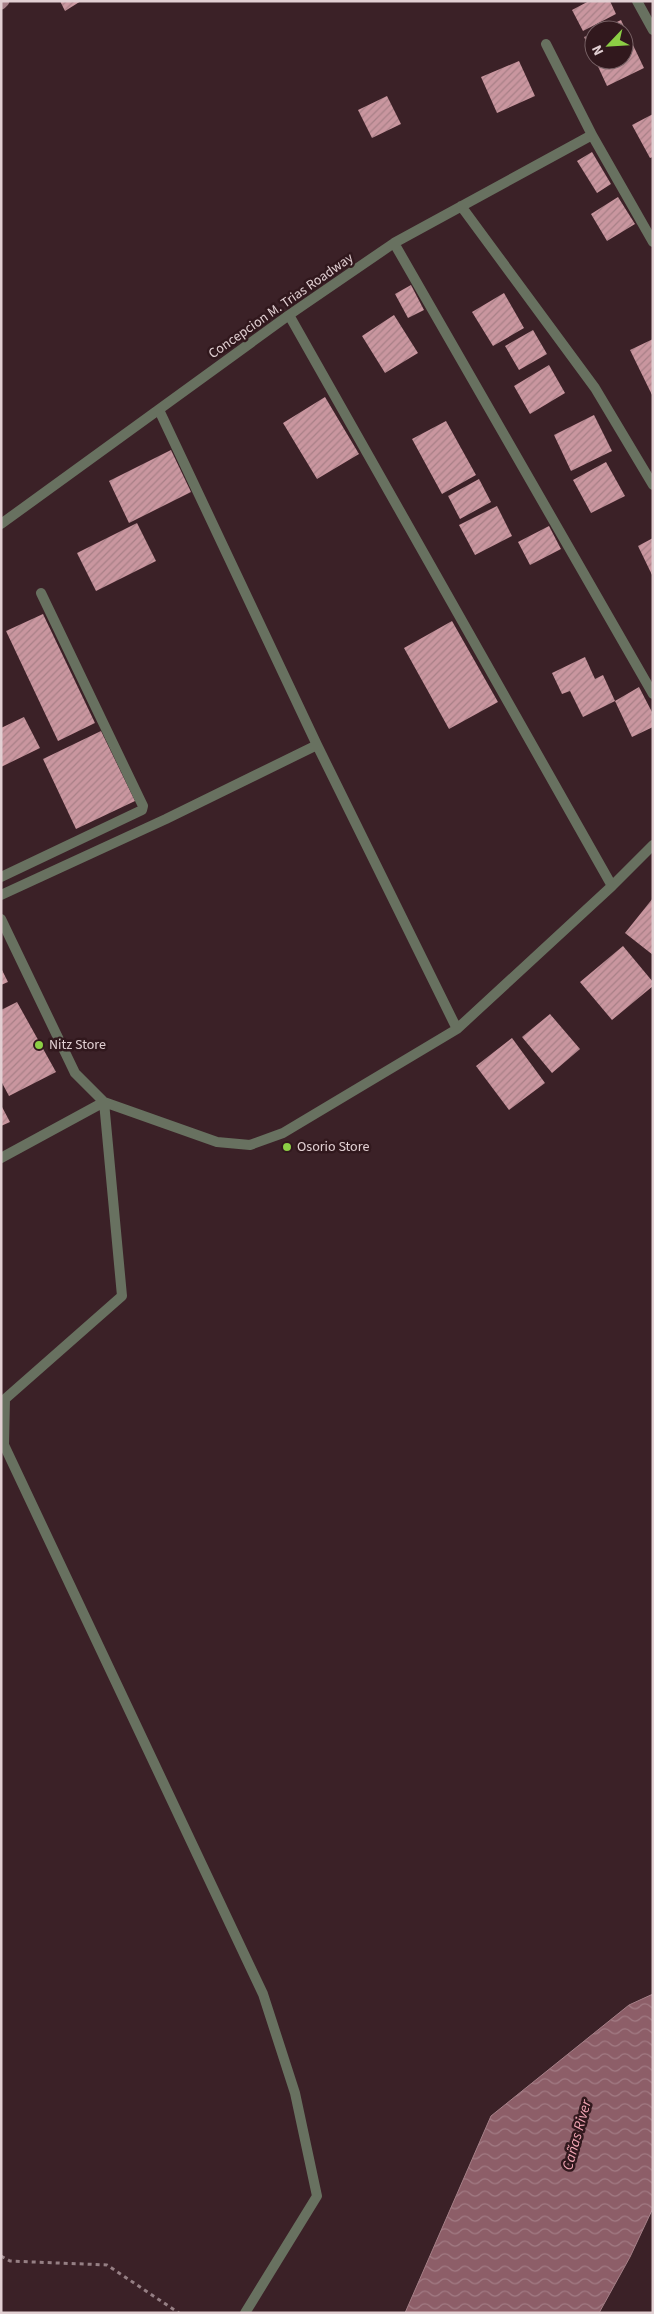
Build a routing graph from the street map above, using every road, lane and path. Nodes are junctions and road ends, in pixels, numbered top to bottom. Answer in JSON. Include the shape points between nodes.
{"nodes":[{"id":1,"x":637,"y":1,"type":"edge"},
{"id":2,"x":653,"y":30,"type":"edge"},
{"id":3,"x":546,"y":44,"type":"dead end"},
{"id":4,"x":592,"y":135,"type":"junction"},
{"id":5,"x":461,"y":206,"type":"junction"},
{"id":6,"x":653,"y":242,"type":"edge"},
{"id":7,"x":394,"y":243,"type":"junction"},
{"id":8,"x":289,"y":315,"type":"junction"},
{"id":9,"x":159,"y":410,"type":"junction"},
{"id":10,"x":653,"y":485,"type":"edge"},
{"id":11,"x":1,"y":524,"type":"edge"},
{"id":12,"x":41,"y":593,"type":"dead end"},
{"id":13,"x":653,"y":694,"type":"edge"},
{"id":14,"x":317,"y":745,"type":"junction"},
{"id":15,"x":653,"y":845,"type":"edge"},
{"id":16,"x":1,"y":877,"type":"edge"},
{"id":17,"x":612,"y":886,"type":"junction"},
{"id":18,"x":1,"y":895,"type":"edge"},
{"id":19,"x":1,"y":919,"type":"edge"},
{"id":20,"x":457,"y":1029,"type":"junction"},
{"id":21,"x":104,"y":1102,"type":"junction"},
{"id":22,"x":1,"y":1158,"type":"edge"},
{"id":23,"x":1,"y":2256,"type":"edge"},
{"id":24,"x":179,"y":2313,"type":"edge"},
{"id":25,"x":245,"y":2313,"type":"edge"}],
"edges":[{"from":1,"to":2,"type":"street"},
{"from":3,"to":4,"type":"street"},
{"from":4,"to":5,"type":"street","name":"Concepcion M. Trias Roadway"},
{"from":4,"to":6,"type":"street"},
{"from":5,"to":7,"type":"street","name":"Concepcion M. Trias Roadway"},
{"from":5,"to":10,"type":"street","via":[[595,388]]},
{"from":7,"to":8,"type":"street","name":"Concepcion M. Trias Roadway"},
{"from":7,"to":13,"type":"street"},
{"from":8,"to":9,"type":"street","name":"Concepcion M. Trias Roadway"},
{"from":8,"to":17,"type":"street"},
{"from":9,"to":11,"type":"street","name":"Concepcion M. Trias Roadway"},
{"from":9,"to":14,"type":"street"},
{"from":12,"to":16,"type":"street","via":[[143,806],[142,810]]},
{"from":14,"to":18,"type":"street"},
{"from":14,"to":20,"type":"street"},
{"from":15,"to":17,"type":"street"},
{"from":17,"to":20,"type":"street"},
{"from":19,"to":21,"type":"street","via":[[75,1073]]},
{"from":20,"to":21,"type":"street","via":[[283,1133],[250,1145],[217,1142]]},
{"from":21,"to":22,"type":"street"},
{"from":21,"to":25,"type":"street","via":[[122,1296],[5,1399],[4,1445],[263,1994],[295,2093],[317,2196]]},
{"from":23,"to":24,"type":"path","via":[[10,2261],[107,2265]]}]}
